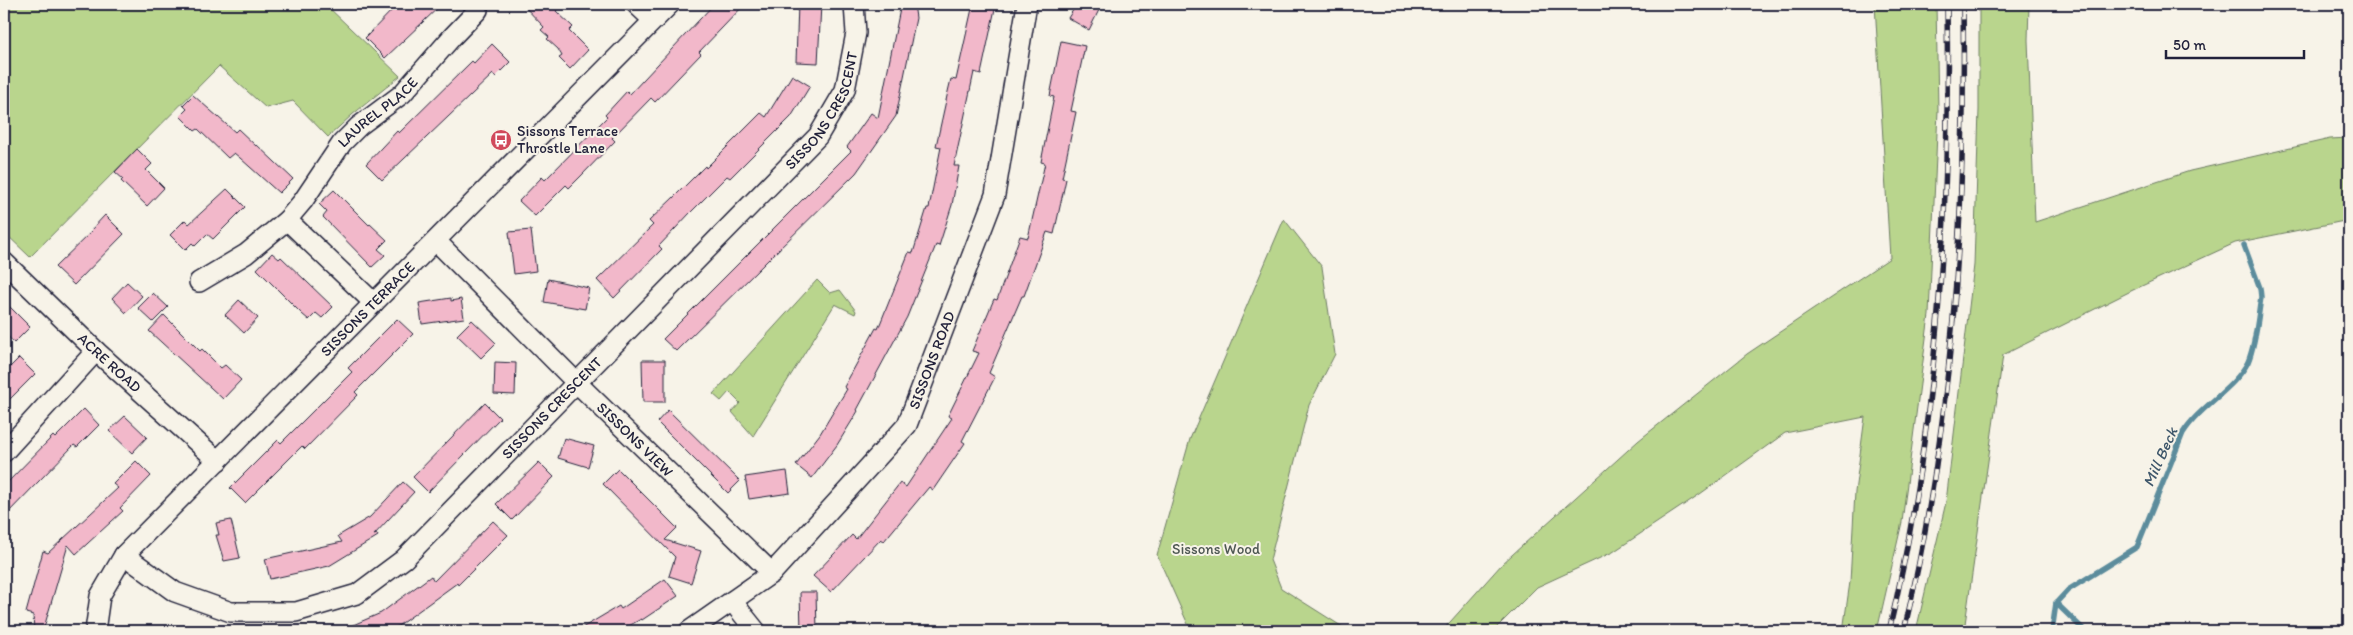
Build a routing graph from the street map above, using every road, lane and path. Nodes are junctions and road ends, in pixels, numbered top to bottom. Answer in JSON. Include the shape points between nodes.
{"nodes":[{"id":1,"x":636,"y":4,"type":"edge"},
{"id":2,"x":670,"y":4,"type":"edge"},
{"id":3,"x":854,"y":4,"type":"edge"},
{"id":4,"x":1027,"y":4,"type":"edge"},
{"id":5,"x":478,"y":10,"type":"dead end"},
{"id":6,"x":653,"y":20,"type":"junction"},
{"id":7,"x":287,"y":220,"type":"junction"},
{"id":8,"x":436,"y":241,"type":"junction"},
{"id":9,"x":4,"y":262,"type":"edge"},
{"id":10,"x":199,"y":282,"type":"dead end"},
{"id":11,"x":374,"y":303,"type":"junction"},
{"id":12,"x":96,"y":351,"type":"junction"},
{"id":13,"x":578,"y":384,"type":"junction"},
{"id":14,"x":4,"y":452,"type":"edge"},
{"id":15,"x":218,"y":461,"type":"junction"},
{"id":16,"x":124,"y":555,"type":"junction"},
{"id":17,"x":772,"y":573,"type":"junction"},
{"id":18,"x":732,"y":601,"type":"junction"},
{"id":19,"x":95,"y":631,"type":"edge"},
{"id":20,"x":689,"y":631,"type":"edge"},
{"id":21,"x":756,"y":631,"type":"edge"}],
"edges":[{"from":1,"to":6,"type":"street"},
{"from":2,"to":6,"type":"street","name":"SISSONS TERRACE"},
{"from":3,"to":13,"type":"street","name":"SISSONS CRESCENT","via":[[856,33],[845,90],[818,136]]},
{"from":4,"to":17,"type":"street","name":"SISSONS ROAD","via":[[995,195],[907,425]]},
{"from":5,"to":7,"type":"street","name":"LAUREL PLACE","via":[[402,94],[342,143]]},
{"from":6,"to":8,"type":"street","name":"SISSONS TERRACE"},
{"from":7,"to":10,"type":"street","name":"LAUREL PLACE","via":[[246,254]]},
{"from":7,"to":11,"type":"street"},
{"from":8,"to":11,"type":"street","name":"SISSONS TERRACE"},
{"from":8,"to":13,"type":"street","name":"SISSONS VIEW"},
{"from":9,"to":12,"type":"street","name":"ACRE ROAD"},
{"from":11,"to":15,"type":"street","name":"SISSONS TERRACE"},
{"from":12,"to":14,"type":"street"},
{"from":12,"to":15,"type":"street","name":"ACRE ROAD"},
{"from":13,"to":16,"type":"street","name":"SISSONS CRESCENT","via":[[404,559],[357,594],[296,612],[231,612],[175,592]]},
{"from":13,"to":17,"type":"street","name":"SISSONS VIEW"},
{"from":15,"to":16,"type":"street","name":"SISSONS TERRACE"},
{"from":16,"to":19,"type":"street","name":"SISSONS TERRACE","via":[[100,596]]},
{"from":17,"to":18,"type":"street","name":"SISSONS ROAD"},
{"from":18,"to":20,"type":"street","name":"SISSONS ROAD"},
{"from":18,"to":21,"type":"street"}]}
